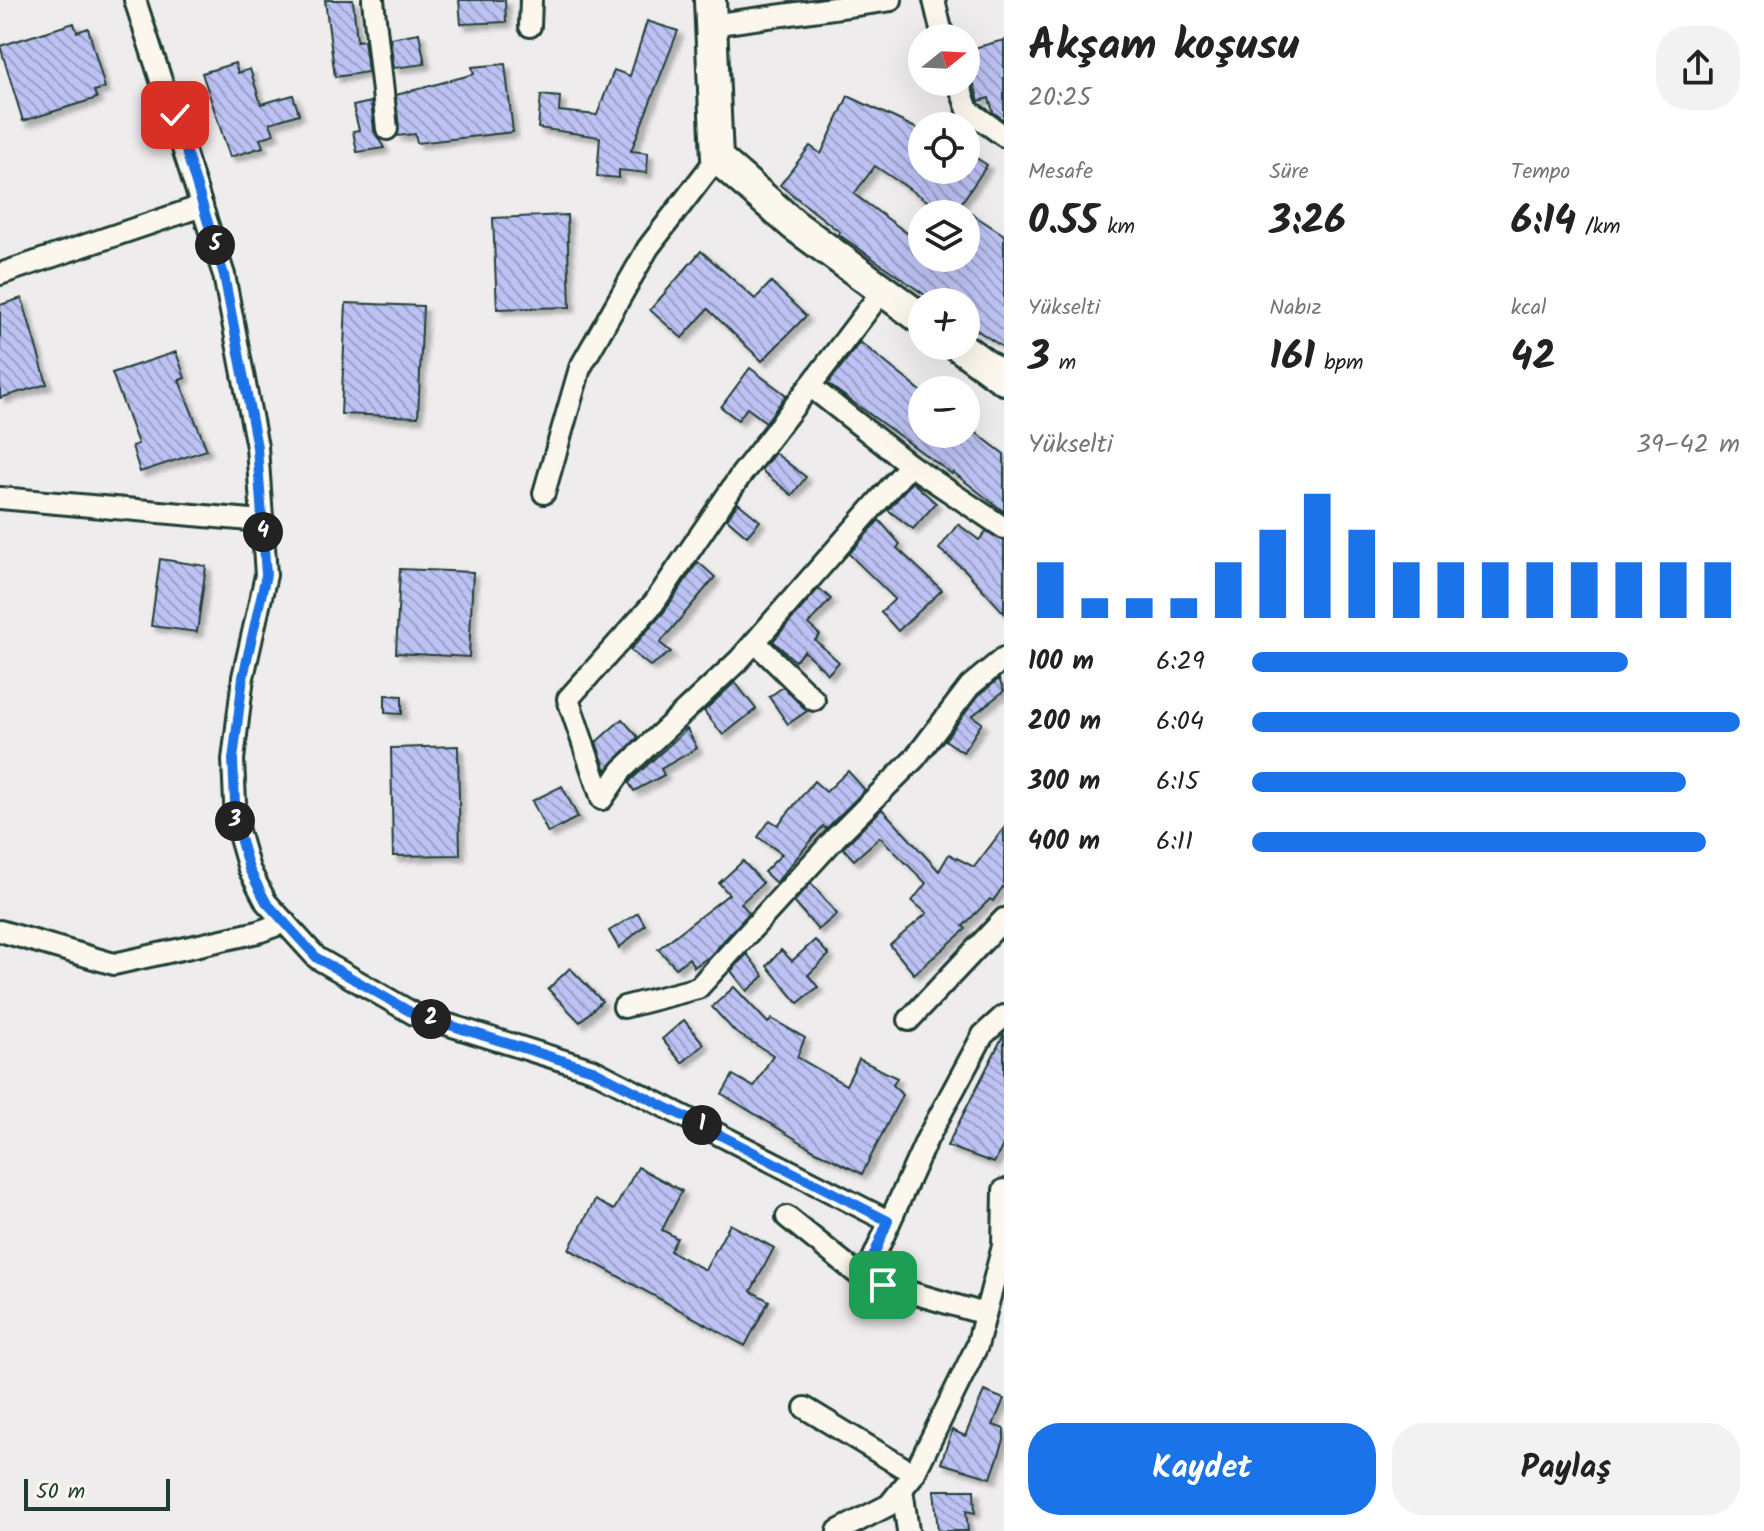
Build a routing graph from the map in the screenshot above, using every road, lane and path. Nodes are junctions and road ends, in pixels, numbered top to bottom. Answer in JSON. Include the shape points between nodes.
{"nodes":[{"id":1,"x":135,"y":0,"type":"edge"},
{"id":2,"x":373,"y":0,"type":"edge"},
{"id":3,"x":531,"y":0,"type":"edge"},
{"id":4,"x":891,"y":0,"type":"edge"},
{"id":5,"x":934,"y":0,"type":"edge"},
{"id":6,"x":711,"y":13,"type":"edge"},
{"id":7,"x":940,"y":24,"type":"edge"},
{"id":8,"x":530,"y":26,"type":"dead end"},
{"id":9,"x":963,"y":96,"type":"edge"},
{"id":10,"x":387,"y":129,"type":"dead end"},
{"id":11,"x":1004,"y":136,"type":"edge"},
{"id":12,"x":717,"y":158,"type":"junction"},
{"id":13,"x":202,"y":206,"type":"junction"},
{"id":14,"x":0,"y":274,"type":"edge"},
{"id":15,"x":883,"y":290,"type":"junction"},
{"id":16,"x":908,"y":309,"type":"edge"},
{"id":17,"x":978,"y":360,"type":"edge"},
{"id":18,"x":1004,"y":379,"type":"edge"},
{"id":19,"x":810,"y":386,"type":"junction"},
{"id":20,"x":910,"y":465,"type":"junction"},
{"id":21,"x":544,"y":493,"type":"dead end"},
{"id":22,"x":0,"y":498,"type":"edge"},
{"id":23,"x":262,"y":521,"type":"junction"},
{"id":24,"x":1004,"y":528,"type":"edge"},
{"id":25,"x":755,"y":642,"type":"junction"},
{"id":26,"x":1004,"y":658,"type":"edge"},
{"id":27,"x":814,"y":700,"type":"dead end"},
{"id":28,"x":1004,"y":919,"type":"edge"},
{"id":29,"x":285,"y":922,"type":"junction"},
{"id":30,"x":0,"y":931,"type":"edge"},
{"id":31,"x":624,"y":1007,"type":"dead end"},
{"id":32,"x":1004,"y":1016,"type":"edge"},
{"id":33,"x":909,"y":1020,"type":"dead end"},
{"id":34,"x":1004,"y":1190,"type":"edge"},
{"id":35,"x":787,"y":1217,"type":"dead end"},
{"id":36,"x":888,"y":1221,"type":"junction"},
{"id":37,"x":864,"y":1279,"type":"junction"},
{"id":38,"x":985,"y":1314,"type":"junction"},
{"id":39,"x":805,"y":1408,"type":"dead end"},
{"id":40,"x":908,"y":1482,"type":"junction"},
{"id":41,"x":838,"y":1531,"type":"edge"},
{"id":42,"x":908,"y":1531,"type":"edge"}],
"edges":[{"from":1,"to":13,"type":"street"},
{"from":2,"to":10,"type":"street"},
{"from":3,"to":8,"type":"street"},
{"from":4,"to":6,"type":"street"},
{"from":5,"to":7,"type":"street"},
{"from":6,"to":12,"type":"street"},
{"from":9,"to":11,"type":"street","via":[[968,110]]},
{"from":12,"to":15,"type":"street","via":[[794,225]]},
{"from":12,"to":21,"type":"street","via":[[648,248],[580,368]]},
{"from":13,"to":14,"type":"street"},
{"from":13,"to":23,"type":"street","via":[[224,275],[257,447]]},
{"from":15,"to":16,"type":"street"},
{"from":15,"to":19,"type":"street"},
{"from":17,"to":18,"type":"street"},
{"from":19,"to":20,"type":"street"},
{"from":19,"to":25,"type":"street","via":[[741,475],[654,603],[568,699],[602,799],[622,770]]},
{"from":20,"to":24,"type":"street"},
{"from":20,"to":25,"type":"street"},
{"from":22,"to":23,"type":"street"},
{"from":23,"to":29,"type":"street","via":[[266,575],[241,691],[233,760],[236,824],[249,869],[266,902]]},
{"from":25,"to":27,"type":"street"},
{"from":26,"to":31,"type":"street","via":[[970,686],[915,758],[698,988]]},
{"from":28,"to":33,"type":"street"},
{"from":29,"to":30,"type":"street","via":[[114,964]]},
{"from":29,"to":36,"type":"street","via":[[317,958],[414,1014],[593,1070]]},
{"from":32,"to":36,"type":"street","via":[[983,1035]]},
{"from":34,"to":38,"type":"street","via":[[1003,1246]]},
{"from":35,"to":37,"type":"street"},
{"from":36,"to":37,"type":"street"},
{"from":37,"to":38,"type":"street"},
{"from":38,"to":40,"type":"street","via":[[977,1346]]},
{"from":39,"to":40,"type":"street"},
{"from":40,"to":41,"type":"street","via":[[889,1505]]},
{"from":40,"to":42,"type":"street"}]}
